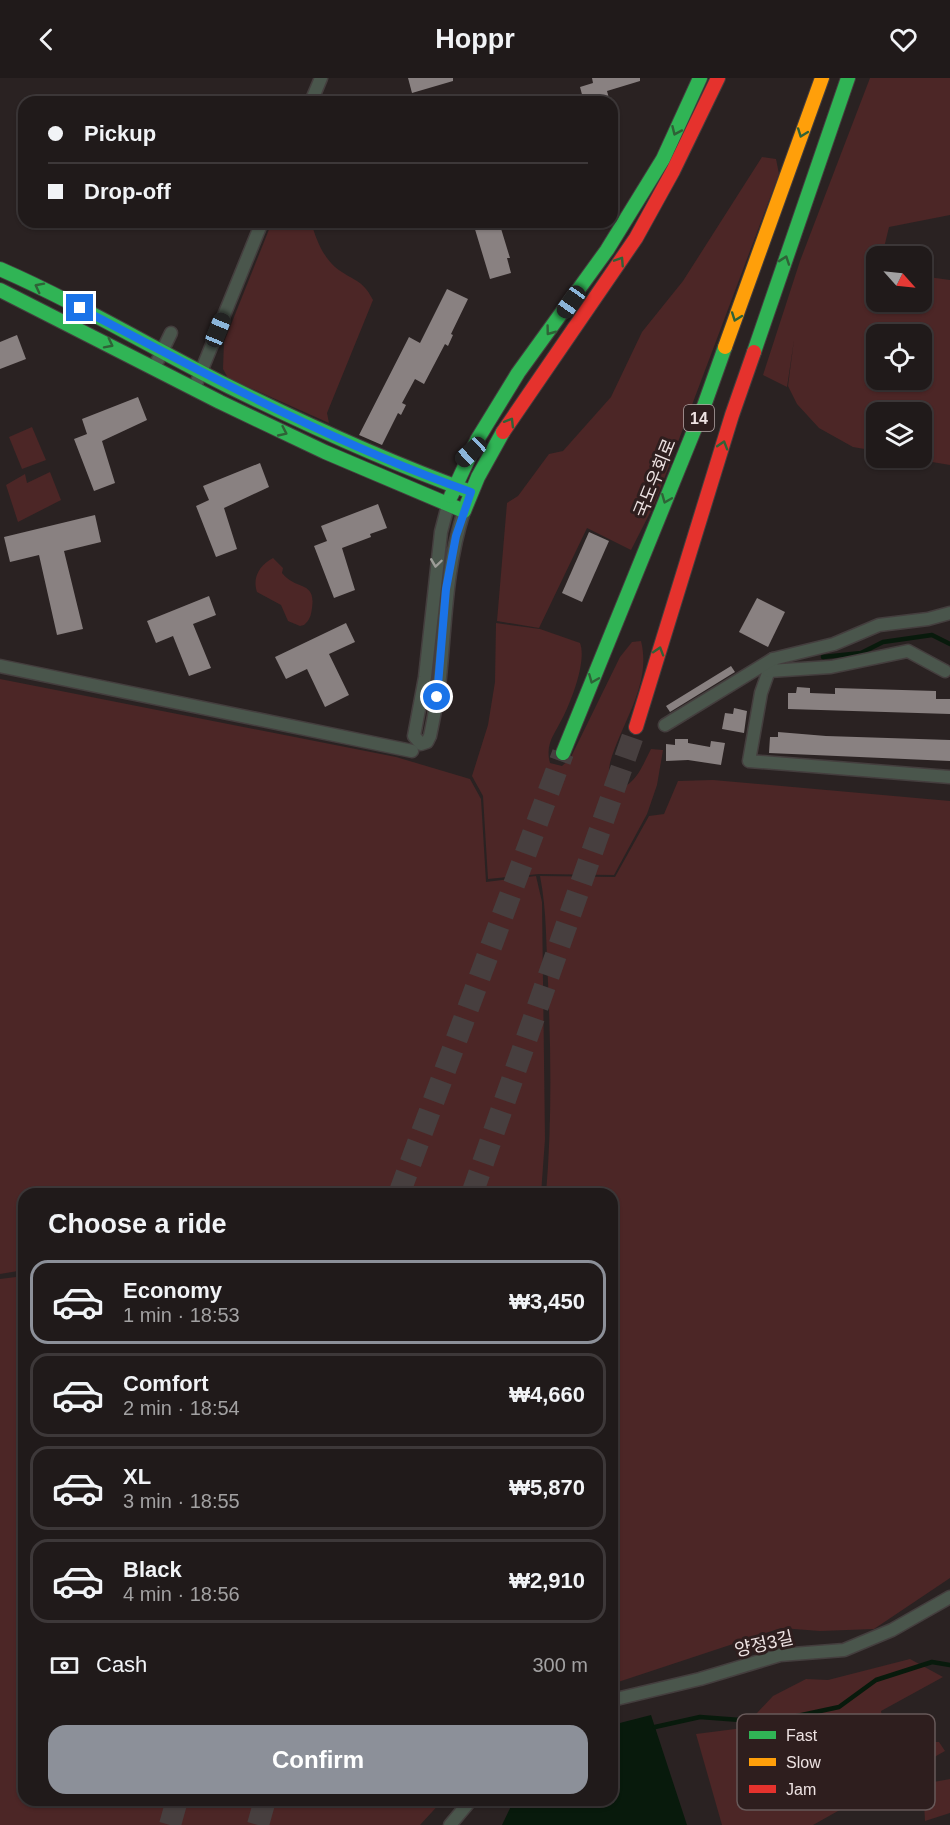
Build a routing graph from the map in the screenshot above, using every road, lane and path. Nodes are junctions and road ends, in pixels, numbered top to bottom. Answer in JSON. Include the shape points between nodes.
{"nodes":[{"id":1,"x":321,"y":78,"type":"edge"},
{"id":2,"x":700,"y":78,"type":"edge"},
{"id":3,"x":718,"y":78,"type":"edge"},
{"id":4,"x":822,"y":78,"type":"edge"},
{"id":5,"x":848,"y":78,"type":"edge"},
{"id":6,"x":314,"y":96,"type":"edge"},
{"id":7,"x":260,"y":228,"type":"edge"},
{"id":8,"x":0,"y":269,"type":"edge"},
{"id":9,"x":0,"y":290,"type":"edge"},
{"id":10,"x":171,"y":333,"type":"dead end"},
{"id":11,"x":163,"y":351,"type":"junction"},
{"id":12,"x":154,"y":368,"type":"junction"},
{"id":13,"x":201,"y":372,"type":"junction"},
{"id":14,"x":194,"y":389,"type":"junction"},
{"id":15,"x":471,"y":452,"type":"junction"},
{"id":16,"x":421,"y":474,"type":"junction"},
{"id":17,"x":454,"y":486,"type":"junction"},
{"id":18,"x":471,"y":492,"type":"junction"},
{"id":19,"x":448,"y":505,"type":"junction"},
{"id":20,"x":464,"y":511,"type":"junction"},
{"id":21,"x":950,"y":613,"type":"edge"},
{"id":22,"x":773,"y":659,"type":"junction"},
{"id":23,"x":0,"y":666,"type":"edge"},
{"id":24,"x":769,"y":671,"type":"junction"},
{"id":25,"x":945,"y":671,"type":"dead end"},
{"id":26,"x":665,"y":724,"type":"dead end"},
{"id":27,"x":636,"y":727,"type":"tunnel mouth"},
{"id":28,"x":412,"y":751,"type":"dead end"},
{"id":29,"x":563,"y":753,"type":"tunnel mouth"},
{"id":30,"x":950,"y":777,"type":"edge"},
{"id":31,"x":950,"y":1596,"type":"edge"},
{"id":32,"x":618,"y":1699,"type":"edge"},
{"id":33,"x":466,"y":1806,"type":"edge"},
{"id":34,"x":450,"y":1825,"type":"edge"}],
"edges":[{"from":1,"to":6,"type":"street"},
{"from":2,"to":15,"type":"main road","one_way":true,"via":[[663,159],[607,250],[518,373]]},
{"from":18,"to":3,"type":"main road","one_way":true,"via":[[534,384],[623,259],[677,167]]},
{"from":4,"to":29,"type":"main road","name":"국도우회로","number":"14","one_way":true,"via":[[704,406]]},
{"from":27,"to":5,"type":"main road","number":"14","one_way":true,"via":[[732,415]]},
{"from":7,"to":13,"type":"street"},
{"from":11,"to":8,"type":"main road","one_way":true},
{"from":9,"to":12,"type":"main road","one_way":true},
{"from":10,"to":11,"type":"street"},
{"from":11,"to":12,"type":"street"},
{"from":11,"to":13,"type":"main road"},
{"from":12,"to":14,"type":"main road"},
{"from":13,"to":14,"type":"street"},
{"from":13,"to":16,"type":"main road"},
{"from":14,"to":19,"type":"main road","one_way":true},
{"from":15,"to":16,"type":"main road","via":[[442,473]]},
{"from":15,"to":17,"type":"main road"},
{"from":16,"to":17,"type":"main road"},
{"from":17,"to":18,"type":"main road"},
{"from":17,"to":19,"type":"main road"},
{"from":18,"to":20,"type":"main road"},
{"from":19,"to":20,"type":"main road"},
{"from":19,"to":20,"type":"street","one_way":true,"via":[[414,736],[421,744],[430,736],[440,677],[446,589]]},
{"from":21,"to":22,"type":"street","via":[[879,626],[834,644]]},
{"from":22,"to":24,"type":"street"},
{"from":22,"to":26,"type":"street"},
{"from":23,"to":28,"type":"street"},
{"from":24,"to":25,"type":"street","via":[[831,667],[909,651]]},
{"from":24,"to":30,"type":"street","via":[[761,693],[749,761]]},
{"from":31,"to":32,"type":"street","name":"양정3길","via":[[892,1630],[844,1650],[780,1655]]},
{"from":33,"to":34,"type":"street"}]}
